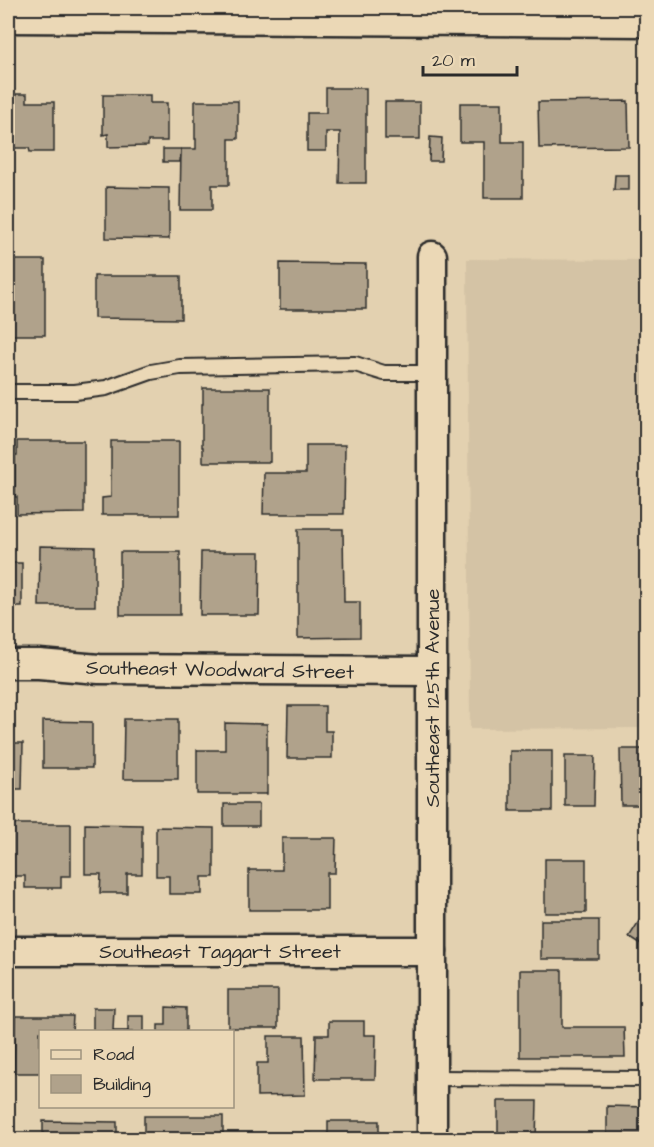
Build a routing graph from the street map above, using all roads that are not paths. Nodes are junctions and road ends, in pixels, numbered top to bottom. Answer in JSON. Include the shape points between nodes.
{"nodes":[{"id":1,"x":8,"y":18,"type":"edge"},
{"id":2,"x":646,"y":22,"type":"edge"},
{"id":3,"x":432,"y":256,"type":"dead end"},
{"id":4,"x":432,"y":373,"type":"junction"},
{"id":5,"x":8,"y":392,"type":"edge"},
{"id":6,"x":8,"y":664,"type":"edge"},
{"id":7,"x":432,"y":671,"type":"junction"},
{"id":8,"x":8,"y":951,"type":"edge"},
{"id":9,"x":432,"y":951,"type":"junction"},
{"id":10,"x":432,"y":1078,"type":"junction"},
{"id":11,"x":646,"y":1079,"type":"edge"},
{"id":12,"x":432,"y":1140,"type":"edge"}],
"edges":[{"from":1,"to":2,"type":"street"},
{"from":3,"to":4,"type":"street","name":"Southeast 125th Avenue"},
{"from":4,"to":5,"type":"lane","via":[[384,373],[355,364],[180,367],[75,393]]},
{"from":4,"to":7,"type":"street","name":"Southeast 125th Avenue"},
{"from":6,"to":7,"type":"street","name":"Southeast Woodward Street","via":[[99,669]]},
{"from":7,"to":9,"type":"street","name":"Southeast 125th Avenue"},
{"from":8,"to":9,"type":"street","name":"Southeast Taggart Street"},
{"from":9,"to":10,"type":"street","name":"Southeast 125th Avenue"},
{"from":10,"to":11,"type":"lane"},
{"from":10,"to":12,"type":"street","name":"Southeast 125th Avenue"}]}
